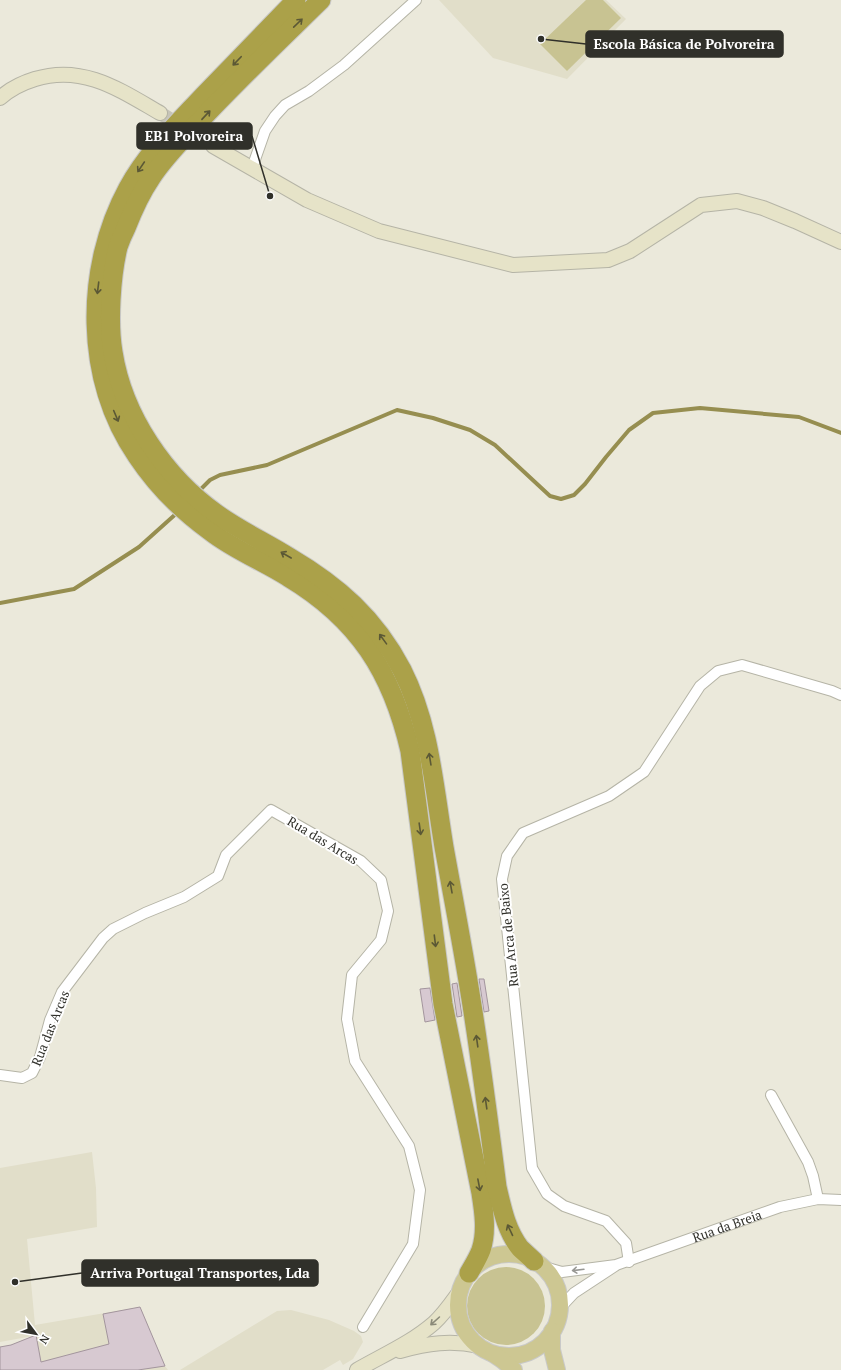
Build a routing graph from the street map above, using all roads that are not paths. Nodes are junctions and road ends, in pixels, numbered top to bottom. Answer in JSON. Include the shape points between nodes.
{"nodes":[{"id":1,"x":296,"y":0,"type":"edge"},
{"id":2,"x":301,"y":0,"type":"edge"},
{"id":3,"x":321,"y":0,"type":"edge"},
{"id":4,"x":416,"y":0,"type":"edge"},
{"id":5,"x":264,"y":33,"type":"junction"},
{"id":6,"x":0,"y":98,"type":"edge"},
{"id":7,"x":160,"y":113,"type":"tunnel mouth"},
{"id":8,"x":213,"y":146,"type":"tunnel mouth"},
{"id":9,"x":252,"y":168,"type":"junction"},
{"id":10,"x":841,"y":242,"type":"edge"},
{"id":11,"x":841,"y":695,"type":"edge"},
{"id":12,"x":0,"y":1075,"type":"edge"},
{"id":13,"x":771,"y":1095,"type":"dead end"},
{"id":14,"x":818,"y":1199,"type":"junction"},
{"id":15,"x":841,"y":1200,"type":"edge"},
{"id":16,"x":629,"y":1262,"type":"junction"},
{"id":17,"x":537,"y":1263,"type":"junction"},
{"id":18,"x":616,"y":1265,"type":"junction"},
{"id":19,"x":469,"y":1273,"type":"junction"},
{"id":20,"x":460,"y":1291,"type":"junction"},
{"id":21,"x":559,"y":1309,"type":"junction"},
{"id":22,"x":363,"y":1326,"type":"dead end"},
{"id":23,"x":552,"y":1331,"type":"junction"},
{"id":24,"x":484,"y":1349,"type":"junction"},
{"id":25,"x":385,"y":1356,"type":"junction"},
{"id":26,"x":357,"y":1370,"type":"edge"},
{"id":27,"x":514,"y":1370,"type":"edge"},
{"id":28,"x":558,"y":1370,"type":"edge"}],
"edges":[{"from":1,"to":5,"type":"highway"},
{"from":2,"to":5,"type":"highway"},
{"from":17,"to":3,"type":"highway","one_way":true,"via":[[520,1248],[503,1214],[471,997],[429,750],[422,722],[403,671],[374,627],[335,587],[219,516],[177,479],[160,458],[133,414],[120,382],[113,352],[110,308],[118,246],[136,202],[152,176],[175,148],[219,100]]},
{"from":4,"to":9,"type":"street","via":[[344,65],[285,105],[265,131]]},
{"from":5,"to":19,"type":"highway","one_way":true,"via":[[162,139],[125,193],[108,237],[97,292],[96,320],[102,375],[114,410],[132,448],[170,498],[212,533],[310,590],[332,608],[368,649],[383,672],[395,698],[410,751],[443,1004],[484,1215],[485,1233],[481,1250]]},
{"from":6,"to":7,"type":"main road","via":[[24,83],[46,76],[65,74],[106,83]]},
{"from":8,"to":9,"type":"main road"},
{"from":9,"to":10,"type":"main road","via":[[306,200],[379,231],[513,265],[608,260],[630,251],[701,205],[737,201],[763,208]]},
{"from":11,"to":16,"type":"street","name":"Rua Arca de Baixo","via":[[742,665],[718,671],[700,686],[644,772],[609,796],[523,833],[507,856],[502,878],[532,1168],[547,1194],[564,1206],[606,1221],[626,1243]]},
{"from":12,"to":22,"type":"street","name":"Rua das Arcas","via":[[22,1078],[32,1073],[62,992],[103,938],[114,929],[184,897],[218,876],[226,855],[271,810],[361,861],[381,880],[388,911],[380,940],[352,975],[347,1019],[355,1060],[409,1146],[420,1190],[413,1244]]},
{"from":13,"to":14,"type":"street","via":[[808,1162]]},
{"from":14,"to":15,"type":"street","name":"Rua da Breia"},
{"from":14,"to":16,"type":"street","name":"Rua da Breia","via":[[780,1207]]},
{"from":16,"to":18,"type":"street","name":"Rua da Breia"},
{"from":18,"to":17,"type":"street","name":"Rua da Breia","one_way":true,"via":[[562,1272]]},
{"from":17,"to":19,"type":"main road","via":[[523,1256],[499,1255],[488,1259]]},
{"from":17,"to":21,"type":"main road","via":[[548,1272],[555,1285]]},
{"from":18,"to":21,"type":"street","name":"Rua da Breia","via":[[574,1293]]},
{"from":19,"to":20,"type":"main road"},
{"from":20,"to":24,"type":"main road","via":[[459,1316],[466,1333]]},
{"from":20,"to":25,"type":"main road","one_way":true,"via":[[434,1323]]},
{"from":21,"to":23,"type":"main road"},
{"from":23,"to":24,"type":"main road","via":[[536,1348],[525,1353],[501,1355]]},
{"from":23,"to":28,"type":"main road","via":[[552,1350]]},
{"from":24,"to":25,"type":"main road","via":[[456,1342],[441,1343],[423,1345]]},
{"from":24,"to":27,"type":"main road"},
{"from":25,"to":26,"type":"main road"}]}
